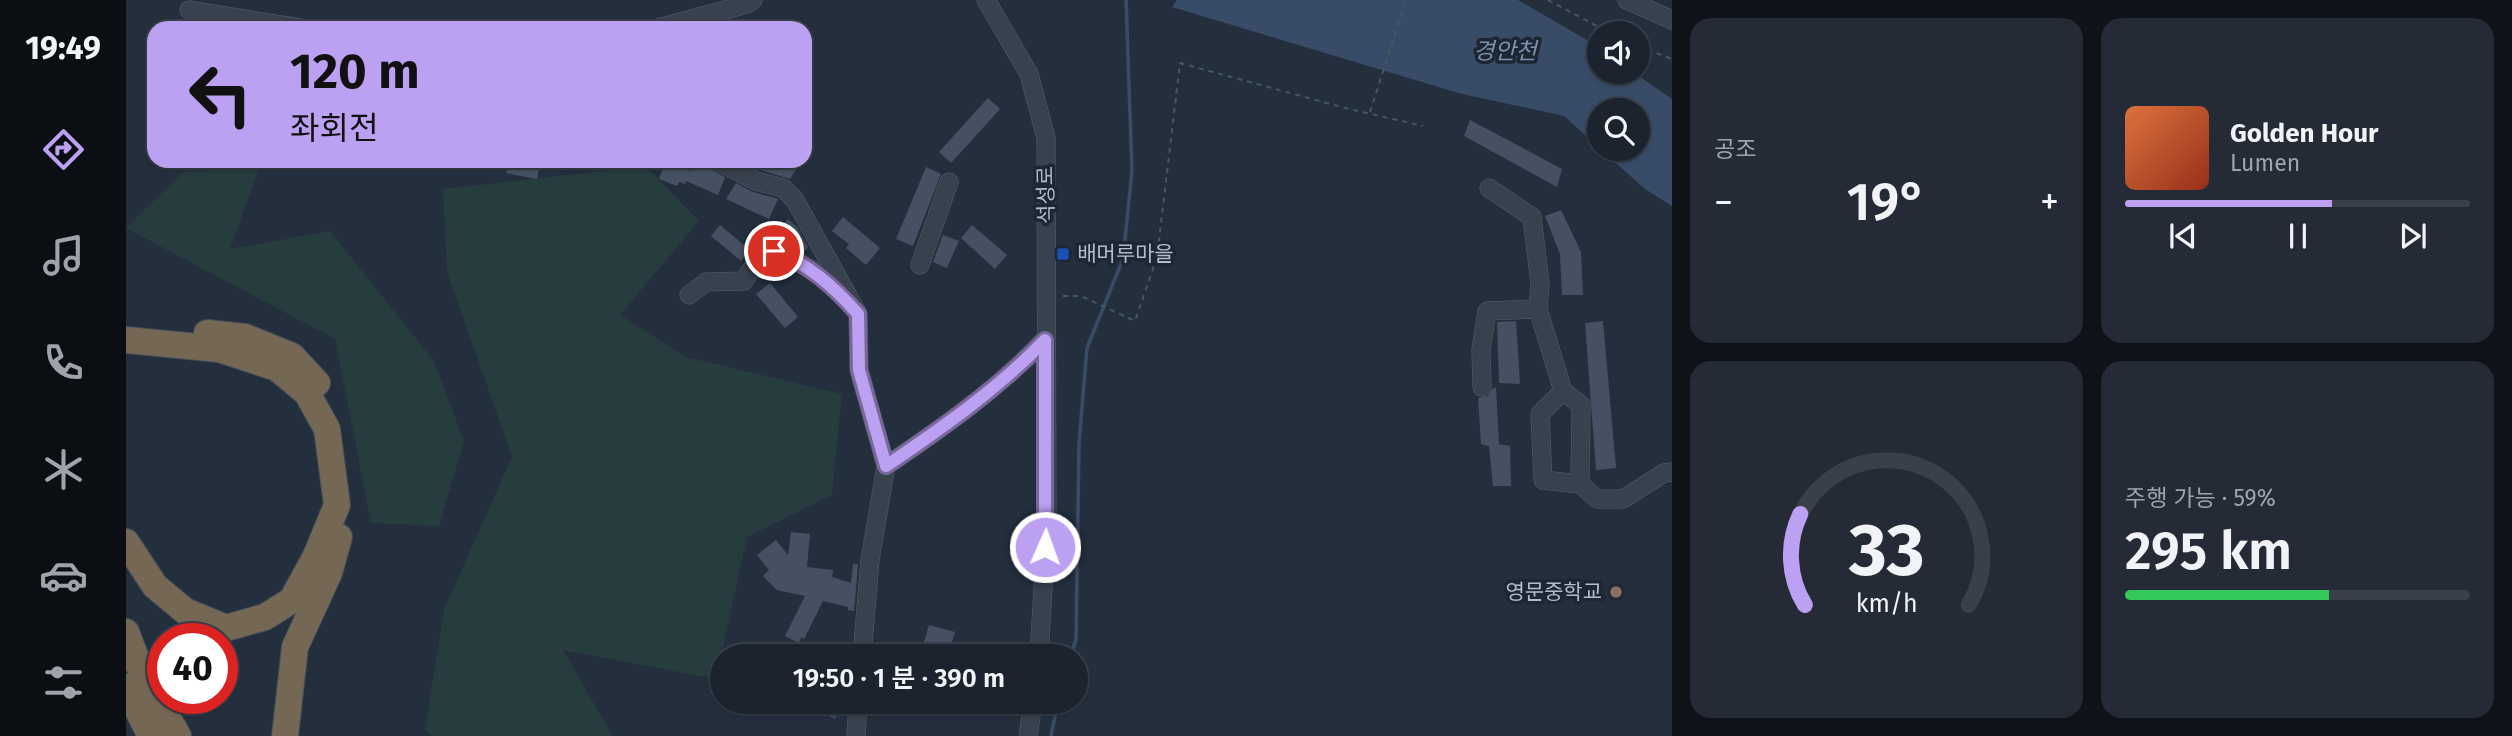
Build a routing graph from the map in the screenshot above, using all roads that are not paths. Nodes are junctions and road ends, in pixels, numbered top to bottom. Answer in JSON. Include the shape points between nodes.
{"nodes":[{"id":1,"x":753,"y":0,"type":"edge"},
{"id":2,"x":986,"y":0,"type":"edge"},
{"id":3,"x":1627,"y":0,"type":"edge"},
{"id":4,"x":189,"y":10,"type":"dead end"},
{"id":5,"x":1672,"y":20,"type":"edge"},
{"id":6,"x":257,"y":21,"type":"edge"},
{"id":7,"x":684,"y":21,"type":"edge"},
{"id":8,"x":731,"y":168,"type":"edge"},
{"id":9,"x":949,"y":182,"type":"dead end"},
{"id":10,"x":1489,"y":188,"type":"dead end"},
{"id":11,"x":920,"y":265,"type":"dead end"},
{"id":12,"x":689,"y":295,"type":"dead end"},
{"id":13,"x":1538,"y":309,"type":"junction"},
{"id":14,"x":858,"y":314,"type":"junction"},
{"id":15,"x":126,"y":328,"type":"edge"},
{"id":16,"x":126,"y":340,"type":"edge"},
{"id":17,"x":1045,"y":340,"type":"junction"},
{"id":18,"x":1482,"y":387,"type":"dead end"},
{"id":19,"x":1563,"y":391,"type":"junction"},
{"id":20,"x":886,"y":466,"type":"junction"},
{"id":21,"x":1672,"y":472,"type":"edge"},
{"id":22,"x":1580,"y":484,"type":"junction"},
{"id":23,"x":126,"y":542,"type":"edge"},
{"id":24,"x":126,"y":632,"type":"edge"},
{"id":25,"x":863,"y":644,"type":"edge"},
{"id":26,"x":1040,"y":644,"type":"edge"},
{"id":27,"x":126,"y":687,"type":"edge"},
{"id":28,"x":857,"y":714,"type":"edge"},
{"id":29,"x":1031,"y":714,"type":"edge"},
{"id":30,"x":151,"y":736,"type":"edge"},
{"id":31,"x":178,"y":736,"type":"edge"},
{"id":32,"x":285,"y":736,"type":"edge"},
{"id":33,"x":856,"y":736,"type":"edge"},
{"id":34,"x":1028,"y":736,"type":"edge"}],
"edges":[{"from":1,"to":7,"type":"street"},
{"from":2,"to":17,"type":"street","name":"석성로","via":[[1029,74],[1046,138]]},
{"from":3,"to":5,"type":"street"},
{"from":4,"to":6,"type":"street"},
{"from":8,"to":14,"type":"street","via":[[755,181],[783,188],[795,200]]},
{"from":9,"to":11,"type":"street"},
{"from":10,"to":13,"type":"street","via":[[1532,216],[1540,284]]},
{"from":12,"to":14,"type":"street","via":[[706,282],[744,281],[761,256],[774,251],[814,272]]},
{"from":13,"to":18,"type":"street","via":[[1487,311]]},
{"from":13,"to":19,"type":"street"},
{"from":14,"to":20,"type":"street","via":[[859,370]]},
{"from":15,"to":32,"type":"highway","via":[[245,337],[292,356],[317,383],[337,421],[347,513],[329,573],[295,647]]},
{"from":16,"to":23,"type":"highway","via":[[219,349],[277,368],[307,393],[327,429],[337,505],[317,556],[292,600],[265,617],[226,628],[185,611],[155,586]]},
{"from":17,"to":20,"type":"street","via":[[1017,369]]},
{"from":17,"to":26,"type":"street","name":"석성로","via":[[1046,520]]},
{"from":19,"to":22,"type":"street","via":[[1581,405]]},
{"from":19,"to":22,"type":"street","via":[[1540,414],[1543,480]]},
{"from":20,"to":25,"type":"street","via":[[870,560]]},
{"from":21,"to":22,"type":"street","via":[[1623,499],[1597,499]]},
{"from":24,"to":31,"type":"highway","via":[[139,666]]},
{"from":27,"to":30,"type":"highway"},
{"from":28,"to":33,"type":"street"},
{"from":29,"to":34,"type":"street"}]}
